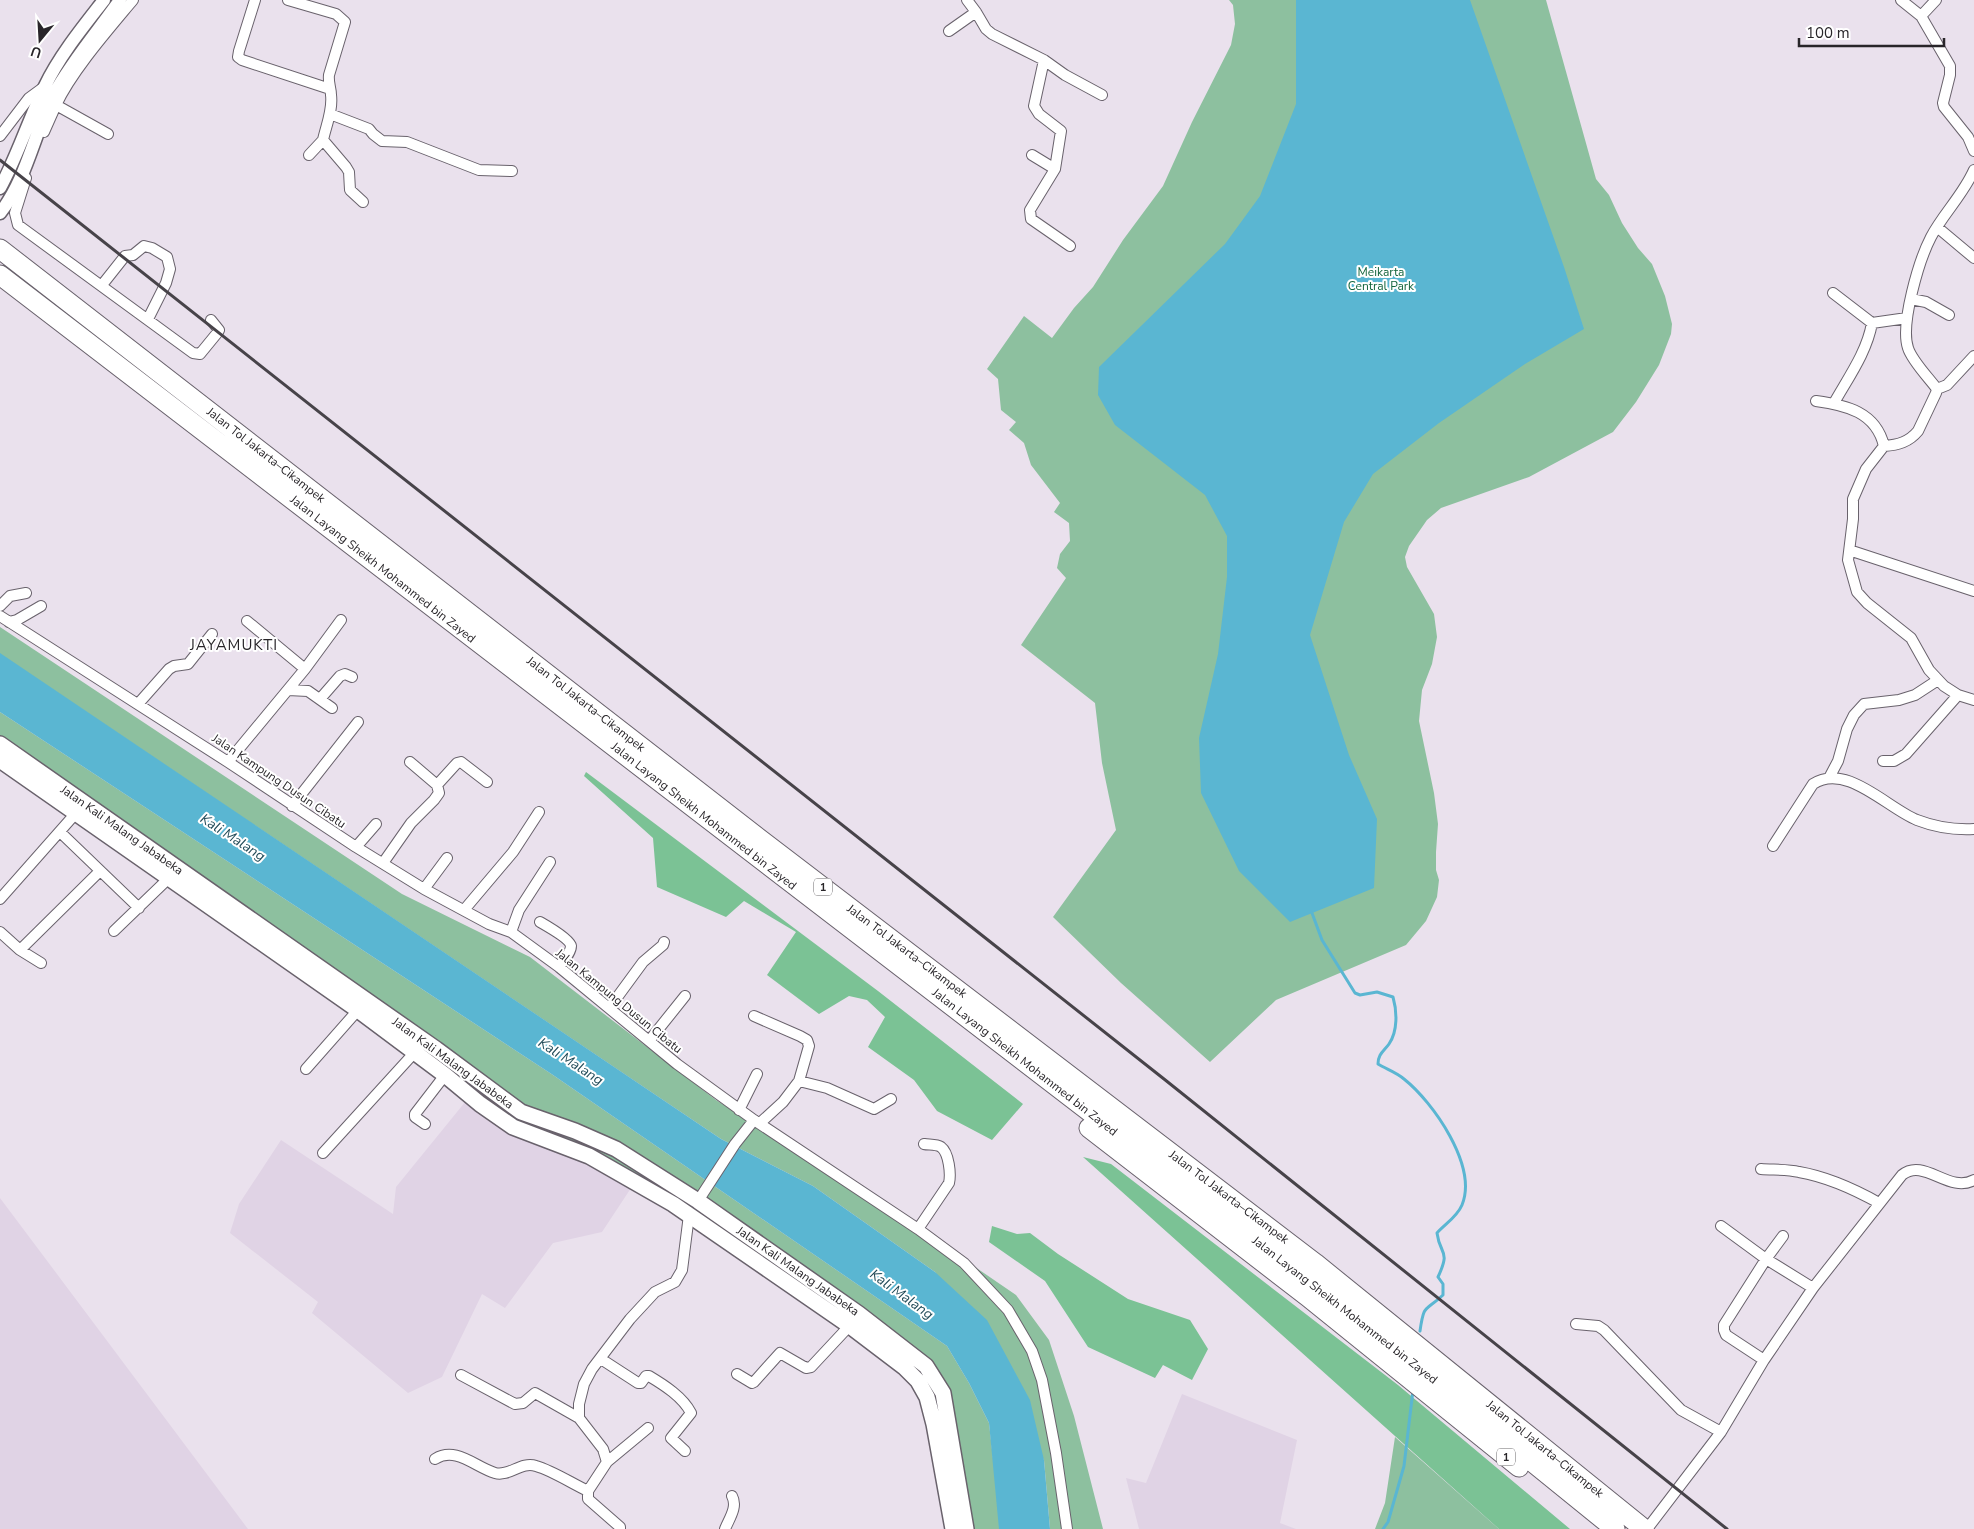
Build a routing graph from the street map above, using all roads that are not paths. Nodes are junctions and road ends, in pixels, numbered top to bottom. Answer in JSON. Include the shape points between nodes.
{"nodes":[{"id":1,"x":104,"y":0,"type":"edge"},
{"id":2,"x":120,"y":0,"type":"edge"},
{"id":3,"x":133,"y":0,"type":"edge"},
{"id":4,"x":255,"y":0,"type":"edge"},
{"id":5,"x":289,"y":0,"type":"edge"},
{"id":6,"x":967,"y":0,"type":"edge"},
{"id":7,"x":1901,"y":0,"type":"edge"},
{"id":8,"x":1936,"y":0,"type":"edge"},
{"id":9,"x":976,"y":12,"type":"junction"},
{"id":10,"x":1921,"y":16,"type":"junction"},
{"id":11,"x":948,"y":31,"type":"dead end"},
{"id":12,"x":1044,"y":60,"type":"junction"},
{"id":13,"x":44,"y":87,"type":"junction"},
{"id":14,"x":330,"y":89,"type":"junction"},
{"id":15,"x":1102,"y":95,"type":"dead end"},
{"id":16,"x":56,"y":106,"type":"junction"},
{"id":17,"x":330,"y":114,"type":"junction"},
{"id":18,"x":108,"y":134,"type":"dead end"},
{"id":19,"x":0,"y":136,"type":"edge"},
{"id":20,"x":323,"y":140,"type":"junction"},
{"id":21,"x":1974,"y":150,"type":"edge"},
{"id":22,"x":309,"y":155,"type":"dead end"},
{"id":23,"x":1032,"y":155,"type":"dead end"},
{"id":24,"x":1055,"y":169,"type":"junction"},
{"id":25,"x":1974,"y":170,"type":"edge"},
{"id":26,"x":512,"y":171,"type":"dead end"},
{"id":27,"x":0,"y":188,"type":"edge"},
{"id":28,"x":363,"y":202,"type":"dead end"},
{"id":29,"x":4,"y":208,"type":"edge"},
{"id":30,"x":1937,"y":227,"type":"junction"},
{"id":31,"x":1070,"y":246,"type":"dead end"},
{"id":32,"x":0,"y":249,"type":"edge"},
{"id":33,"x":1974,"y":258,"type":"edge"},
{"id":34,"x":0,"y":260,"type":"edge"},
{"id":35,"x":0,"y":275,"type":"edge"},
{"id":36,"x":102,"y":285,"type":"junction"},
{"id":37,"x":0,"y":288,"type":"edge"},
{"id":38,"x":1833,"y":293,"type":"dead end"},
{"id":39,"x":1911,"y":299,"type":"junction"},
{"id":40,"x":1949,"y":315,"type":"dead end"},
{"id":41,"x":1907,"y":318,"type":"junction"},
{"id":42,"x":148,"y":319,"type":"junction"},
{"id":43,"x":211,"y":320,"type":"dead end"},
{"id":44,"x":1872,"y":323,"type":"junction"},
{"id":45,"x":1974,"y":356,"type":"edge"},
{"id":46,"x":1937,"y":389,"type":"junction"},
{"id":47,"x":1816,"y":401,"type":"dead end"},
{"id":48,"x":1834,"y":403,"type":"junction"},
{"id":49,"x":1884,"y":446,"type":"junction"},
{"id":50,"x":1852,"y":551,"type":"dead end"},
{"id":51,"x":1974,"y":591,"type":"edge"},
{"id":52,"x":26,"y":593,"type":"dead end"},
{"id":53,"x":0,"y":606,"type":"edge"},
{"id":54,"x":41,"y":606,"type":"dead end"},
{"id":55,"x":4,"y":619,"type":"edge"},
{"id":56,"x":341,"y":620,"type":"dead end"},
{"id":57,"x":247,"y":621,"type":"dead end"},
{"id":58,"x":212,"y":634,"type":"dead end"},
{"id":59,"x":305,"y":669,"type":"junction"},
{"id":60,"x":352,"y":677,"type":"dead end"},
{"id":61,"x":1938,"y":680,"type":"junction"},
{"id":62,"x":288,"y":690,"type":"junction"},
{"id":63,"x":1958,"y":695,"type":"junction"},
{"id":64,"x":320,"y":699,"type":"junction"},
{"id":65,"x":1974,"y":700,"type":"edge"},
{"id":66,"x":138,"y":704,"type":"junction"},
{"id":67,"x":332,"y":708,"type":"dead end"},
{"id":68,"x":358,"y":722,"type":"dead end"},
{"id":69,"x":0,"y":744,"type":"edge"},
{"id":70,"x":1,"y":762,"type":"edge"},
{"id":71,"x":228,"y":762,"type":"junction"},
{"id":72,"x":410,"y":762,"type":"dead end"},
{"id":73,"x":1883,"y":762,"type":"dead end"},
{"id":74,"x":1830,"y":778,"type":"junction"},
{"id":75,"x":487,"y":782,"type":"dead end"},
{"id":76,"x":437,"y":785,"type":"junction"},
{"id":77,"x":292,"y":806,"type":"junction"},
{"id":78,"x":539,"y":812,"type":"dead end"},
{"id":79,"x":76,"y":813,"type":"junction"},
{"id":80,"x":376,"y":824,"type":"dead end"},
{"id":81,"x":1974,"y":829,"type":"edge"},
{"id":82,"x":60,"y":832,"type":"junction"},
{"id":83,"x":1773,"y":846,"type":"dead end"},
{"id":84,"x":356,"y":847,"type":"junction"},
{"id":85,"x":447,"y":858,"type":"dead end"},
{"id":86,"x":550,"y":862,"type":"dead end"},
{"id":87,"x":382,"y":864,"type":"junction"},
{"id":88,"x":100,"y":871,"type":"junction"},
{"id":89,"x":169,"y":878,"type":"junction"},
{"id":90,"x":424,"y":889,"type":"junction"},
{"id":91,"x":0,"y":899,"type":"edge"},
{"id":92,"x":139,"y":908,"type":"junction"},
{"id":93,"x":464,"y":910,"type":"junction"},
{"id":94,"x":540,"y":922,"type":"dead end"},
{"id":95,"x":114,"y":931,"type":"dead end"},
{"id":96,"x":0,"y":932,"type":"edge"},
{"id":97,"x":511,"y":932,"type":"junction"},
{"id":98,"x":664,"y":942,"type":"dead end"},
{"id":99,"x":20,"y":950,"type":"junction"},
{"id":100,"x":41,"y":963,"type":"dead end"},
{"id":101,"x":560,"y":967,"type":"junction"},
{"id":102,"x":685,"y":996,"type":"dead end"},
{"id":103,"x":610,"y":1007,"type":"junction"},
{"id":104,"x":358,"y":1010,"type":"junction"},
{"id":105,"x":754,"y":1016,"type":"dead end"},
{"id":106,"x":649,"y":1041,"type":"junction"},
{"id":107,"x":415,"y":1052,"type":"junction"},
{"id":108,"x":306,"y":1069,"type":"dead end"},
{"id":109,"x":757,"y":1074,"type":"dead end"},
{"id":110,"x":445,"y":1075,"type":"junction"},
{"id":111,"x":799,"y":1081,"type":"junction"},
{"id":112,"x":490,"y":1090,"type":"junction"},
{"id":113,"x":891,"y":1099,"type":"dead end"},
{"id":114,"x":480,"y":1104,"type":"junction"},
{"id":115,"x":740,"y":1110,"type":"junction"},
{"id":116,"x":757,"y":1122,"type":"junction"},
{"id":117,"x":425,"y":1124,"type":"dead end"},
{"id":118,"x":924,"y":1144,"type":"dead end"},
{"id":119,"x":323,"y":1153,"type":"dead end"},
{"id":120,"x":1761,"y":1169,"type":"dead end"},
{"id":121,"x":1974,"y":1180,"type":"edge"},
{"id":122,"x":698,"y":1201,"type":"junction"},
{"id":123,"x":1878,"y":1203,"type":"junction"},
{"id":124,"x":688,"y":1215,"type":"junction"},
{"id":125,"x":1721,"y":1226,"type":"dead end"},
{"id":126,"x":918,"y":1229,"type":"junction"},
{"id":127,"x":1783,"y":1236,"type":"dead end"},
{"id":128,"x":760,"y":1244,"type":"junction"},
{"id":129,"x":751,"y":1257,"type":"junction"},
{"id":130,"x":1766,"y":1259,"type":"junction"},
{"id":131,"x":1813,"y":1288,"type":"junction"},
{"id":132,"x":854,"y":1320,"type":"junction"},
{"id":133,"x":1576,"y":1324,"type":"dead end"},
{"id":134,"x":601,"y":1358,"type":"junction"},
{"id":135,"x":1764,"y":1360,"type":"junction"},
{"id":136,"x":737,"y":1374,"type":"dead end"},
{"id":137,"x":461,"y":1375,"type":"dead end"},
{"id":138,"x":580,"y":1418,"type":"junction"},
{"id":139,"x":648,"y":1428,"type":"dead end"},
{"id":140,"x":1721,"y":1432,"type":"junction"},
{"id":141,"x":685,"y":1450,"type":"dead end"},
{"id":142,"x":435,"y":1459,"type":"dead end"},
{"id":143,"x":606,"y":1462,"type":"junction"},
{"id":144,"x":588,"y":1491,"type":"junction"},
{"id":145,"x":732,"y":1496,"type":"dead end"},
{"id":146,"x":621,"y":1528,"type":"edge"},
{"id":147,"x":725,"y":1529,"type":"edge"},
{"id":148,"x":953,"y":1529,"type":"edge"},
{"id":149,"x":966,"y":1529,"type":"edge"},
{"id":150,"x":1067,"y":1529,"type":"edge"},
{"id":151,"x":1596,"y":1529,"type":"edge"},
{"id":152,"x":1615,"y":1529,"type":"edge"},
{"id":153,"x":1639,"y":1529,"type":"edge"},
{"id":154,"x":1645,"y":1529,"type":"edge"}],
"edges":[{"from":1,"to":13,"type":"street"},
{"from":2,"to":29,"type":"street","via":[[54,94],[20,179]]},
{"from":3,"to":16,"type":"street","via":[[60,95]]},
{"from":4,"to":14,"type":"street","via":[[238,56]]},
{"from":5,"to":14,"type":"street","via":[[336,14],[345,22],[329,75]]},
{"from":6,"to":9,"type":"street"},
{"from":7,"to":10,"type":"street"},
{"from":8,"to":10,"type":"street"},
{"from":9,"to":11,"type":"street"},
{"from":9,"to":12,"type":"street","via":[[992,34]]},
{"from":10,"to":21,"type":"street","via":[[1950,66],[1944,107],[1968,137]]},
{"from":12,"to":15,"type":"street","via":[[1064,76]]},
{"from":12,"to":24,"type":"street","via":[[1034,106],[1061,131]]},
{"from":13,"to":19,"type":"street","via":[[29,98]]},
{"from":13,"to":27,"type":"street"},
{"from":14,"to":17,"type":"street"},
{"from":16,"to":18,"type":"street"},
{"from":16,"to":36,"type":"street","via":[[18,198],[14,217],[18,225]]},
{"from":17,"to":20,"type":"street"},
{"from":17,"to":26,"type":"street","via":[[369,128],[382,141],[407,142],[479,170]]},
{"from":20,"to":22,"type":"street"},
{"from":20,"to":28,"type":"street","via":[[346,167],[350,190]]},
{"from":23,"to":24,"type":"street"},
{"from":24,"to":31,"type":"street","via":[[1030,215],[1031,219]]},
{"from":25,"to":30,"type":"street"},
{"from":30,"to":33,"type":"street"},
{"from":30,"to":39,"type":"street","via":[[1920,265]]},
{"from":32,"to":154,"type":"highway","name":"Jalan Tol Jakarta–Cikampek","number":"1","via":[[765,843],[1315,1263]]},
{"from":34,"to":153,"type":"highway","name":"Jalan Layang Sheikh Mohammed bin Zayed","number":"1","via":[[1282,1243]]},
{"from":35,"to":152,"type":"highway","name":"Jalan Layang Sheikh Mohammed bin Zayed","number":"1","via":[[1284,1261]]},
{"from":36,"to":42,"type":"street"},
{"from":36,"to":42,"type":"street","via":[[125,256],[133,255],[144,246],[167,257],[170,269],[166,284]]},
{"from":37,"to":151,"type":"highway","number":"1","via":[[1308,1298]]},
{"from":38,"to":44,"type":"street"},
{"from":39,"to":40,"type":"street","via":[[1926,302]]},
{"from":39,"to":41,"type":"street"},
{"from":41,"to":44,"type":"street"},
{"from":41,"to":46,"type":"street","via":[[1908,351]]},
{"from":42,"to":43,"type":"street","via":[[196,354],[200,354],[219,330]]},
{"from":44,"to":48,"type":"street","via":[[1864,350]]},
{"from":45,"to":46,"type":"street","via":[[1947,384]]},
{"from":46,"to":49,"type":"street","via":[[1914,436],[1899,444]]},
{"from":47,"to":48,"type":"street"},
{"from":48,"to":49,"type":"street","via":[[1871,420]]},
{"from":49,"to":61,"type":"street","via":[[1866,469],[1853,499],[1848,560],[1858,592],[1910,638]]},
{"from":50,"to":51,"type":"street"},
{"from":52,"to":53,"type":"street","via":[[10,596]]},
{"from":54,"to":55,"type":"street","via":[[17,620]]},
{"from":55,"to":66,"type":"street","name":"Jalan Kampung Dusun Cibatu"},
{"from":56,"to":59,"type":"street"},
{"from":57,"to":59,"type":"street"},
{"from":58,"to":66,"type":"street","via":[[188,664],[169,669]]},
{"from":59,"to":62,"type":"street"},
{"from":60,"to":64,"type":"street","via":[[340,676]]},
{"from":61,"to":63,"type":"street"},
{"from":61,"to":74,"type":"street","via":[[1907,697],[1864,704],[1847,729]]},
{"from":62,"to":64,"type":"street","via":[[308,691]]},
{"from":62,"to":71,"type":"street"},
{"from":63,"to":65,"type":"street"},
{"from":63,"to":73,"type":"street","via":[[1906,754],[1894,761]]},
{"from":64,"to":67,"type":"street"},
{"from":66,"to":71,"type":"street","name":"Jalan Kampung Dusun Cibatu"},
{"from":68,"to":77,"type":"street"},
{"from":69,"to":112,"type":"main road","name":"Jalan Kali Malang Jababeka"},
{"from":70,"to":79,"type":"main road","name":"Jalan Kali Malang Jababeka"},
{"from":71,"to":77,"type":"street","name":"Jalan Kampung Dusun Cibatu"},
{"from":72,"to":76,"type":"street"},
{"from":74,"to":81,"type":"street","via":[[1859,784],[1918,820],[1958,830]]},
{"from":74,"to":83,"type":"street","via":[[1821,778],[1813,784]]},
{"from":75,"to":76,"type":"street","via":[[460,762]]},
{"from":76,"to":87,"type":"street","via":[[439,793],[411,823]]},
{"from":77,"to":84,"type":"street","name":"Jalan Kampung Dusun Cibatu"},
{"from":78,"to":93,"type":"street","via":[[513,852]]},
{"from":79,"to":82,"type":"street"},
{"from":79,"to":89,"type":"main road","name":"Jalan Kali Malang Jababeka"},
{"from":80,"to":84,"type":"street"},
{"from":82,"to":88,"type":"street"},
{"from":82,"to":91,"type":"street"},
{"from":84,"to":87,"type":"street","name":"Jalan Kampung Dusun Cibatu"},
{"from":85,"to":90,"type":"street"},
{"from":86,"to":97,"type":"street","via":[[519,910]]},
{"from":87,"to":90,"type":"street","name":"Jalan Kampung Dusun Cibatu"},
{"from":88,"to":92,"type":"street"},
{"from":88,"to":99,"type":"street"},
{"from":89,"to":92,"type":"street"},
{"from":89,"to":104,"type":"main road","name":"Jalan Kali Malang Jababeka"},
{"from":90,"to":93,"type":"street","name":"Jalan Kampung Dusun Cibatu"},
{"from":92,"to":95,"type":"street"},
{"from":93,"to":97,"type":"street","name":"Jalan Kampung Dusun Cibatu"},
{"from":94,"to":101,"type":"street","via":[[569,941],[571,947]]},
{"from":96,"to":99,"type":"street"},
{"from":97,"to":101,"type":"street","name":"Jalan Kampung Dusun Cibatu"},
{"from":98,"to":103,"type":"street","via":[[643,962]]},
{"from":99,"to":100,"type":"street"},
{"from":101,"to":103,"type":"street","name":"Jalan Kampung Dusun Cibatu"},
{"from":102,"to":106,"type":"street"},
{"from":103,"to":106,"type":"street","name":"Jalan Kampung Dusun Cibatu"},
{"from":104,"to":107,"type":"main road","name":"Jalan Kali Malang Jababeka"},
{"from":104,"to":108,"type":"street"},
{"from":105,"to":111,"type":"street","via":[[807,1040],[809,1046]]},
{"from":106,"to":115,"type":"street","name":"Jalan Kampung Dusun Cibatu"},
{"from":107,"to":110,"type":"main road","name":"Jalan Kali Malang Jababeka"},
{"from":107,"to":119,"type":"street"},
{"from":109,"to":115,"type":"street"},
{"from":110,"to":114,"type":"main road","name":"Jalan Kali Malang Jababeka"},
{"from":110,"to":117,"type":"street","via":[[415,1114]]},
{"from":111,"to":113,"type":"street","via":[[827,1088],[874,1109]]},
{"from":111,"to":116,"type":"street","via":[[783,1102]]},
{"from":112,"to":114,"type":"main road"},
{"from":112,"to":122,"type":"main road","name":"Jalan Kali Malang Jababeka","via":[[521,1112],[616,1149]]},
{"from":114,"to":124,"type":"main road","name":"Jalan Kali Malang Jababeka","via":[[513,1127],[589,1156]]},
{"from":115,"to":116,"type":"street","name":"Jalan Kampung Dusun Cibatu"},
{"from":116,"to":122,"type":"street","via":[[735,1144]]},
{"from":116,"to":126,"type":"street","name":"Jalan Kampung Dusun Cibatu"},
{"from":118,"to":126,"type":"street","via":[[943,1148],[950,1178]]},
{"from":120,"to":123,"type":"street","via":[[1798,1171],[1825,1178]]},
{"from":121,"to":123,"type":"street","via":[[1956,1184],[1911,1169]]},
{"from":122,"to":128,"type":"main road","name":"Jalan Kali Malang Jababeka"},
{"from":123,"to":131,"type":"street"},
{"from":124,"to":129,"type":"main road","name":"Jalan Kali Malang Jababeka"},
{"from":124,"to":134,"type":"street","via":[[682,1270],[675,1282],[655,1292]]},
{"from":125,"to":130,"type":"street"},
{"from":126,"to":150,"type":"street","name":"Jalan Kampung Dusun Cibatu","via":[[964,1263],[1008,1310],[1032,1351],[1042,1380]]},
{"from":127,"to":130,"type":"street"},
{"from":128,"to":129,"type":"main road"},
{"from":128,"to":132,"type":"main road","name":"Jalan Kali Malang Jababeka"},
{"from":129,"to":132,"type":"main road","name":"Jalan Kali Malang Jababeka"},
{"from":130,"to":131,"type":"street"},
{"from":130,"to":135,"type":"street","via":[[1724,1326],[1726,1335]]},
{"from":131,"to":135,"type":"street"},
{"from":132,"to":136,"type":"street","via":[[811,1368],[780,1353],[752,1383]]},
{"from":132,"to":148,"type":"main road","name":"Jalan Kali Malang Jababeka","via":[[918,1381],[927,1397]]},
{"from":132,"to":149,"type":"main road","name":"Jalan Kali Malang Jababeka","via":[[926,1366],[943,1393]]},
{"from":133,"to":140,"type":"street","via":[[1598,1326],[1604,1330],[1681,1410]]},
{"from":134,"to":138,"type":"street","via":[[584,1384],[579,1404]]},
{"from":134,"to":141,"type":"street","via":[[638,1383],[649,1376],[670,1389],[686,1406],[691,1413],[671,1438]]},
{"from":135,"to":140,"type":"street"},
{"from":137,"to":138,"type":"street","via":[[515,1404],[523,1403],[535,1393]]},
{"from":138,"to":143,"type":"street","via":[[603,1449]]},
{"from":139,"to":143,"type":"street"},
{"from":140,"to":154,"type":"street"},
{"from":142,"to":144,"type":"street","via":[[443,1454],[454,1454],[498,1474],[523,1465],[536,1466]]},
{"from":143,"to":144,"type":"street"},
{"from":144,"to":146,"type":"street","via":[[590,1503]]},
{"from":145,"to":147,"type":"street","via":[[734,1508]]}]}
